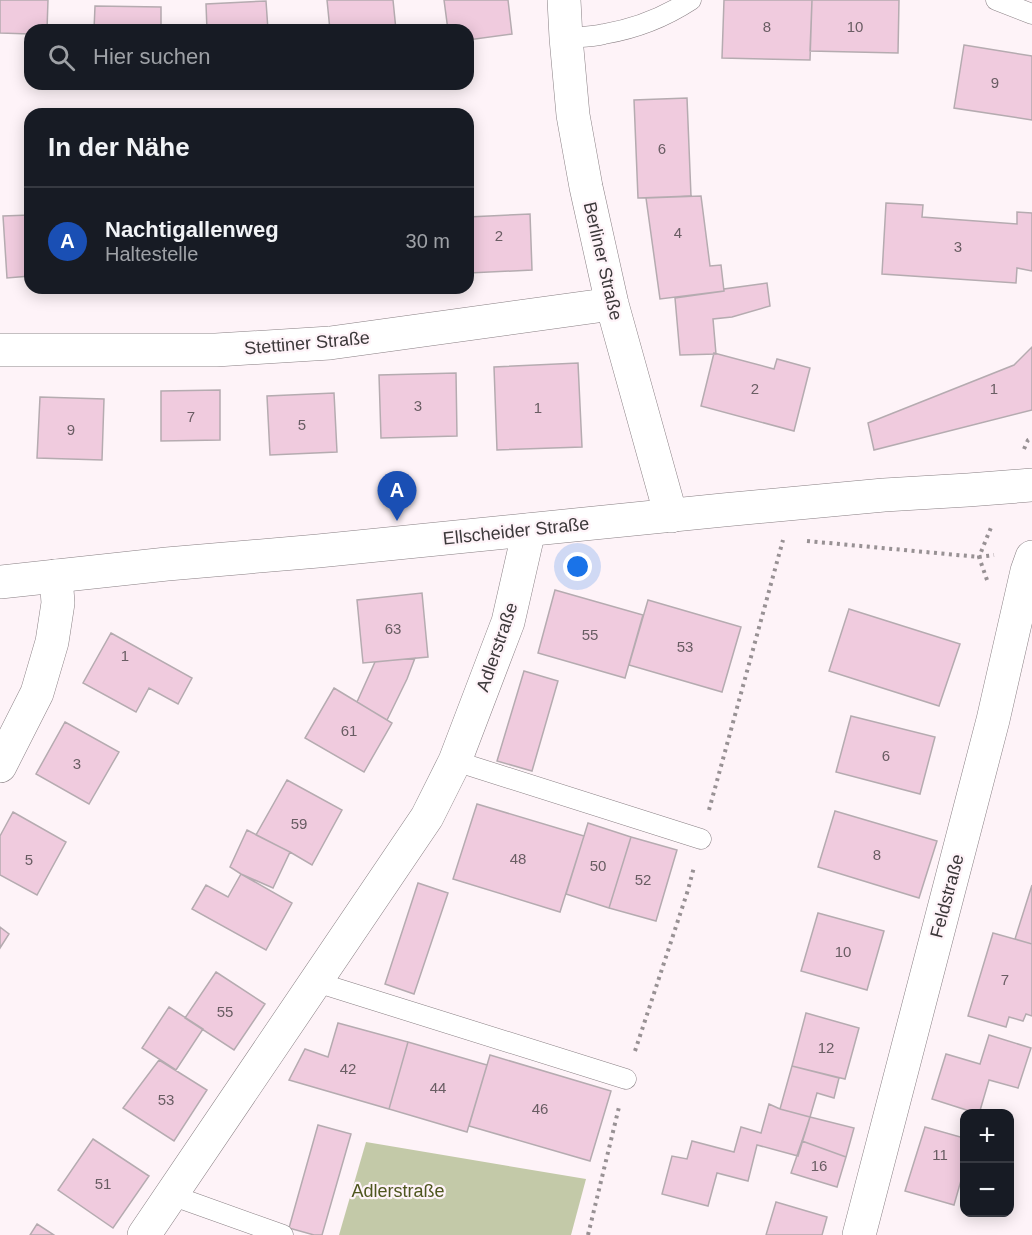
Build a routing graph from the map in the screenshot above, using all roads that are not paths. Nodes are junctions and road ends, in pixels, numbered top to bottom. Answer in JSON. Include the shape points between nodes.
{"nodes":[{"id":1,"x":564,"y":0,"type":"edge"},
{"id":2,"x":691,"y":0,"type":"edge"},
{"id":3,"x":996,"y":0,"type":"edge"},
{"id":4,"x":1032,"y":14,"type":"edge"},
{"id":5,"x":566,"y":38,"type":"junction"},
{"id":6,"x":612,"y":304,"type":"junction"},
{"id":7,"x":0,"y":350,"type":"edge"},
{"id":8,"x":1032,"y":485,"type":"edge"},
{"id":9,"x":671,"y":516,"type":"junction"},
{"id":10,"x":529,"y":530,"type":"junction"},
{"id":11,"x":1032,"y":557,"type":"edge"},
{"id":12,"x":56,"y":576,"type":"junction"},
{"id":13,"x":0,"y":582,"type":"edge"},
{"id":14,"x":455,"y":761,"type":"junction"},
{"id":15,"x":0,"y":766,"type":"edge"},
{"id":16,"x":701,"y":839,"type":"dead end"},
{"id":17,"x":316,"y":982,"type":"junction"},
{"id":18,"x":626,"y":1079,"type":"dead end"},
{"id":19,"x":171,"y":1196,"type":"junction"},
{"id":20,"x":144,"y":1235,"type":"edge"},
{"id":21,"x":283,"y":1235,"type":"edge"},
{"id":22,"x":859,"y":1235,"type":"edge"}],
"edges":[{"from":1,"to":5,"type":"street","name":"Berliner Straße"},
{"from":2,"to":5,"type":"lane","via":[[650,22],[604,34]]},
{"from":3,"to":4,"type":"lane"},
{"from":5,"to":6,"type":"street","name":"Berliner Straße","via":[[573,116]]},
{"from":6,"to":7,"type":"street","name":"Stettiner Straße","via":[[330,343],[216,350]]},
{"from":6,"to":9,"type":"street","name":"Berliner Straße"},
{"from":8,"to":9,"type":"street","name":"Ellscheider Straße"},
{"from":9,"to":10,"type":"street","name":"Ellscheider Straße"},
{"from":10,"to":12,"type":"street","name":"Ellscheider Straße"},
{"from":10,"to":14,"type":"street","name":"Adlerstraße","via":[[508,622]]},
{"from":11,"to":22,"type":"street","name":"Feldstraße"},
{"from":12,"to":13,"type":"street","name":"Ellscheider Straße"},
{"from":12,"to":15,"type":"street","via":[[58,603],[52,642],[37,693]]},
{"from":14,"to":16,"type":"lane"},
{"from":14,"to":17,"type":"street","name":"Adlerstraße","via":[[427,817]]},
{"from":17,"to":18,"type":"lane"},
{"from":17,"to":19,"type":"street","name":"Adlerstraße"},
{"from":19,"to":20,"type":"street","name":"Adlerstraße"},
{"from":19,"to":21,"type":"lane"}]}
